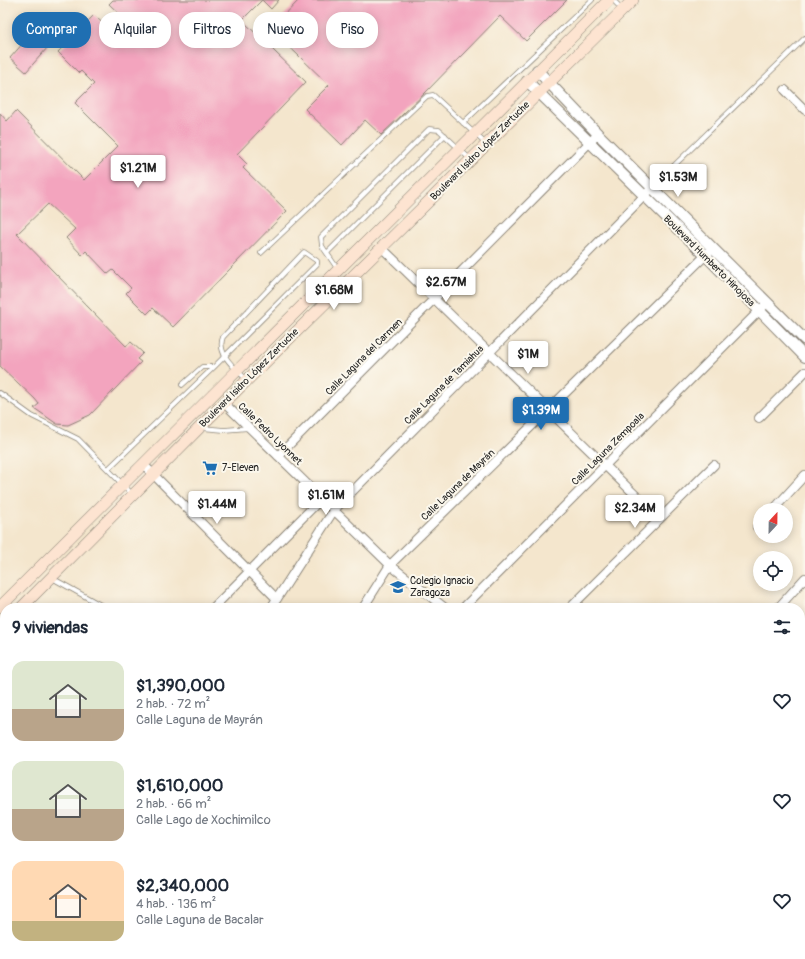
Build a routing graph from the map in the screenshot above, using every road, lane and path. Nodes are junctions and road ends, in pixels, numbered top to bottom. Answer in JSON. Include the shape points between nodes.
{"nodes":[{"id":1,"x":592,"y":0,"type":"edge"},
{"id":2,"x":609,"y":0,"type":"edge"},
{"id":3,"x":613,"y":0,"type":"edge"},
{"id":4,"x":633,"y":0,"type":"edge"},
{"id":5,"x":623,"y":10,"type":"junction"},
{"id":6,"x":805,"y":38,"type":"edge"},
{"id":7,"x":538,"y":70,"type":"junction"},
{"id":8,"x":527,"y":81,"type":"junction"},
{"id":9,"x":549,"y":82,"type":"junction"},
{"id":10,"x":784,"y":90,"type":"dead end"},
{"id":11,"x":538,"y":92,"type":"junction"},
{"id":12,"x":805,"y":110,"type":"edge"},
{"id":13,"x":463,"y":123,"type":"junction"},
{"id":14,"x":475,"y":134,"type":"junction"},
{"id":15,"x":598,"y":134,"type":"junction"},
{"id":16,"x":445,"y":135,"type":"junction"},
{"id":17,"x":589,"y":143,"type":"junction"},
{"id":18,"x":486,"y":144,"type":"junction"},
{"id":19,"x":460,"y":149,"type":"junction"},
{"id":20,"x":471,"y":160,"type":"junction"},
{"id":21,"x":652,"y":188,"type":"junction"},
{"id":22,"x":644,"y":196,"type":"junction"},
{"id":23,"x":382,"y":248,"type":"junction"},
{"id":24,"x":709,"y":252,"type":"junction"},
{"id":25,"x":261,"y":253,"type":"dead end"},
{"id":26,"x":327,"y":253,"type":"junction"},
{"id":27,"x":339,"y":270,"type":"junction"},
{"id":28,"x":436,"y":299,"type":"junction"},
{"id":29,"x":767,"y":304,"type":"junction"},
{"id":30,"x":759,"y":311,"type":"junction"},
{"id":31,"x":805,"y":340,"type":"edge"},
{"id":32,"x":260,"y":350,"type":"junction"},
{"id":33,"x":490,"y":353,"type":"junction"},
{"id":34,"x":225,"y":356,"type":"junction"},
{"id":35,"x":805,"y":357,"type":"edge"},
{"id":36,"x":269,"y":359,"type":"junction"},
{"id":37,"x":214,"y":367,"type":"junction"},
{"id":38,"x":238,"y":371,"type":"junction"},
{"id":39,"x":805,"y":372,"type":"edge"},
{"id":40,"x":248,"y":380,"type":"junction"},
{"id":41,"x":182,"y":385,"type":"dead end"},
{"id":42,"x":0,"y":393,"type":"edge"},
{"id":43,"x":224,"y":403,"type":"junction"},
{"id":44,"x":549,"y":410,"type":"junction"},
{"id":45,"x":759,"y":418,"type":"dead end"},
{"id":46,"x":200,"y":428,"type":"junction"},
{"id":47,"x":249,"y":428,"type":"junction"},
{"id":48,"x":278,"y":456,"type":"junction"},
{"id":49,"x":144,"y":465,"type":"junction"},
{"id":50,"x":714,"y":465,"type":"dead end"},
{"id":51,"x":605,"y":466,"type":"junction"},
{"id":52,"x":108,"y":469,"type":"junction"},
{"id":53,"x":153,"y":474,"type":"junction"},
{"id":54,"x":805,"y":474,"type":"edge"},
{"id":55,"x":123,"y":485,"type":"junction"},
{"id":56,"x":132,"y":494,"type":"junction"},
{"id":57,"x":322,"y":498,"type":"junction"},
{"id":58,"x":778,"y":503,"type":"edge"},
{"id":59,"x":334,"y":510,"type":"junction"},
{"id":60,"x":659,"y":518,"type":"junction"},
{"id":61,"x":390,"y":565,"type":"junction"},
{"id":62,"x":249,"y":571,"type":"junction"},
{"id":63,"x":51,"y":577,"type":"junction"},
{"id":64,"x":805,"y":578,"type":"edge"},
{"id":65,"x":277,"y":599,"type":"junction"},
{"id":66,"x":4,"y":603,"type":"edge"},
{"id":67,"x":27,"y":603,"type":"edge"},
{"id":68,"x":97,"y":603,"type":"edge"},
{"id":69,"x":218,"y":603,"type":"edge"},
{"id":70,"x":274,"y":603,"type":"edge"},
{"id":71,"x":366,"y":603,"type":"edge"},
{"id":72,"x":439,"y":603,"type":"edge"},
{"id":73,"x":468,"y":603,"type":"edge"},
{"id":74,"x":575,"y":603,"type":"edge"},
{"id":75,"x":782,"y":603,"type":"edge"}],
"edges":[{"from":1,"to":13,"type":"lane"},
{"from":2,"to":7,"type":"main road","name":"Boulevard Isidro López Zertuche"},
{"from":3,"to":5,"type":"lane"},
{"from":4,"to":5,"type":"main road","name":"Boulevard Isidro López Zertuche"},
{"from":5,"to":9,"type":"main road","name":"Boulevard Isidro López Zertuche"},
{"from":6,"to":21,"type":"lane"},
{"from":7,"to":8,"type":"main road","name":"Boulevard Isidro López Zertuche"},
{"from":7,"to":9,"type":"street","name":"Boulevard Humberto Hinojosa"},
{"from":8,"to":11,"type":"street","name":"Boulevard Humberto Hinojosa"},
{"from":8,"to":14,"type":"main road","name":"Boulevard Isidro López Zertuche"},
{"from":9,"to":11,"type":"main road","name":"Boulevard Isidro López Zertuche"},
{"from":9,"to":15,"type":"street","name":"Boulevard Humberto Hinojosa"},
{"from":10,"to":12,"type":"street"},
{"from":11,"to":17,"type":"street","name":"Boulevard Humberto Hinojosa"},
{"from":11,"to":18,"type":"main road","name":"Boulevard Isidro López Zertuche"},
{"from":13,"to":14,"type":"lane"},
{"from":13,"to":25,"type":"lane","via":[[433,95],[427,96]]},
{"from":14,"to":18,"type":"lane"},
{"from":14,"to":19,"type":"main road","name":"Boulevard Isidro López Zertuche"},
{"from":15,"to":17,"type":"street","name":"Calle Laguna del Carmen"},
{"from":15,"to":21,"type":"street","name":"Boulevard Humberto Hinojosa"},
{"from":16,"to":19,"type":"lane"},
{"from":16,"to":26,"type":"lane"},
{"from":16,"to":26,"type":"lane","via":[[436,129],[429,129],[321,237],[322,246]]},
{"from":17,"to":22,"type":"street","name":"Boulevard Humberto Hinojosa"},
{"from":17,"to":28,"type":"street","name":"Calle Laguna del Carmen"},
{"from":18,"to":20,"type":"main road","name":"Boulevard Isidro López Zertuche"},
{"from":19,"to":20,"type":"lane"},
{"from":19,"to":27,"type":"main road","name":"Boulevard Isidro López Zertuche"},
{"from":20,"to":23,"type":"main road","name":"Boulevard Isidro López Zertuche"},
{"from":21,"to":22,"type":"street","name":"Calle Laguna de Tamiahua"},
{"from":21,"to":24,"type":"street","name":"Boulevard Humberto Hinojosa"},
{"from":22,"to":24,"type":"street","name":"Boulevard Humberto Hinojosa"},
{"from":22,"to":33,"type":"street","name":"Calle Laguna de Tamiahua"},
{"from":23,"to":28,"type":"street"},
{"from":23,"to":36,"type":"main road","name":"Boulevard Isidro López Zertuche"},
{"from":24,"to":29,"type":"street","name":"Boulevard Humberto Hinojosa"},
{"from":24,"to":30,"type":"street","name":"Boulevard Humberto Hinojosa"},
{"from":24,"to":44,"type":"street","name":"Calle Laguna de Mayrán"},
{"from":26,"to":27,"type":"lane"},
{"from":27,"to":32,"type":"main road","name":"Boulevard Isidro López Zertuche"},
{"from":28,"to":33,"type":"street"},
{"from":28,"to":48,"type":"street","name":"Calle Laguna del Carmen"},
{"from":29,"to":30,"type":"street","name":"Calle Laguna Zempoala"},
{"from":29,"to":31,"type":"street","name":"Boulevard Humberto Hinojosa"},
{"from":30,"to":35,"type":"street","name":"Boulevard Humberto Hinojosa"},
{"from":30,"to":51,"type":"street","name":"Calle Laguna Zempoala"},
{"from":32,"to":36,"type":"main road"},
{"from":32,"to":38,"type":"main road","name":"Boulevard Isidro López Zertuche"},
{"from":33,"to":44,"type":"street"},
{"from":33,"to":59,"type":"street","name":"Calle Laguna de Tamiahua"},
{"from":34,"to":34,"type":"lane","via":[[221,344],[223,336],[304,252],[308,253],[317,264]]},
{"from":34,"to":37,"type":"lane"},
{"from":34,"to":38,"type":"lane"},
{"from":36,"to":40,"type":"main road","name":"Boulevard Isidro López Zertuche"},
{"from":37,"to":41,"type":"lane","via":[[202,367]]},
{"from":37,"to":52,"type":"lane"},
{"from":38,"to":40,"type":"lane"},
{"from":38,"to":49,"type":"main road","name":"Boulevard Isidro López Zertuche"},
{"from":39,"to":45,"type":"street"},
{"from":40,"to":43,"type":"main road","name":"Boulevard Isidro López Zertuche"},
{"from":42,"to":52,"type":"lane","via":[[32,416],[78,439]]},
{"from":43,"to":46,"type":"main road","name":"Boulevard Isidro López Zertuche"},
{"from":43,"to":47,"type":"street","name":"Calle Pedro Lyonnet"},
{"from":44,"to":51,"type":"street"},
{"from":44,"to":61,"type":"street","name":"Calle Laguna de Mayrán"},
{"from":46,"to":47,"type":"lane"},
{"from":46,"to":53,"type":"main road","name":"Boulevard Isidro López Zertuche"},
{"from":47,"to":48,"type":"street","name":"Calle Pedro Lyonnet"},
{"from":48,"to":57,"type":"street","name":"Calle Pedro Lyonnet"},
{"from":49,"to":53,"type":"street"},
{"from":49,"to":55,"type":"main road","name":"Boulevard Isidro López Zertuche"},
{"from":50,"to":60,"type":"street"},
{"from":51,"to":60,"type":"street"},
{"from":51,"to":73,"type":"street","name":"Calle Laguna Zempoala"},
{"from":52,"to":55,"type":"lane"},
{"from":53,"to":56,"type":"main road","name":"Boulevard Isidro López Zertuche"},
{"from":53,"to":62,"type":"street"},
{"from":54,"to":58,"type":"street"},
{"from":55,"to":56,"type":"lane"},
{"from":55,"to":66,"type":"main road","name":"Boulevard Isidro López Zertuche"},
{"from":56,"to":63,"type":"main road","name":"Boulevard Isidro López Zertuche"},
{"from":57,"to":59,"type":"street","name":"Calle Pedro Lyonnet"},
{"from":57,"to":62,"type":"street"},
{"from":59,"to":61,"type":"street","name":"Calle Pedro Lyonnet"},
{"from":59,"to":65,"type":"street","name":"Calle Laguna de Tamiahua"},
{"from":60,"to":74,"type":"street"},
{"from":61,"to":71,"type":"street","name":"Calle Laguna de Mayrán"},
{"from":61,"to":72,"type":"street","name":"Calle Pedro Lyonnet"},
{"from":62,"to":65,"type":"street"},
{"from":62,"to":69,"type":"street"},
{"from":63,"to":67,"type":"main road","name":"Boulevard Isidro López Zertuche"},
{"from":63,"to":68,"type":"lane"},
{"from":64,"to":75,"type":"street"},
{"from":65,"to":70,"type":"street","name":"Calle Laguna de Tamiahua"}]}
